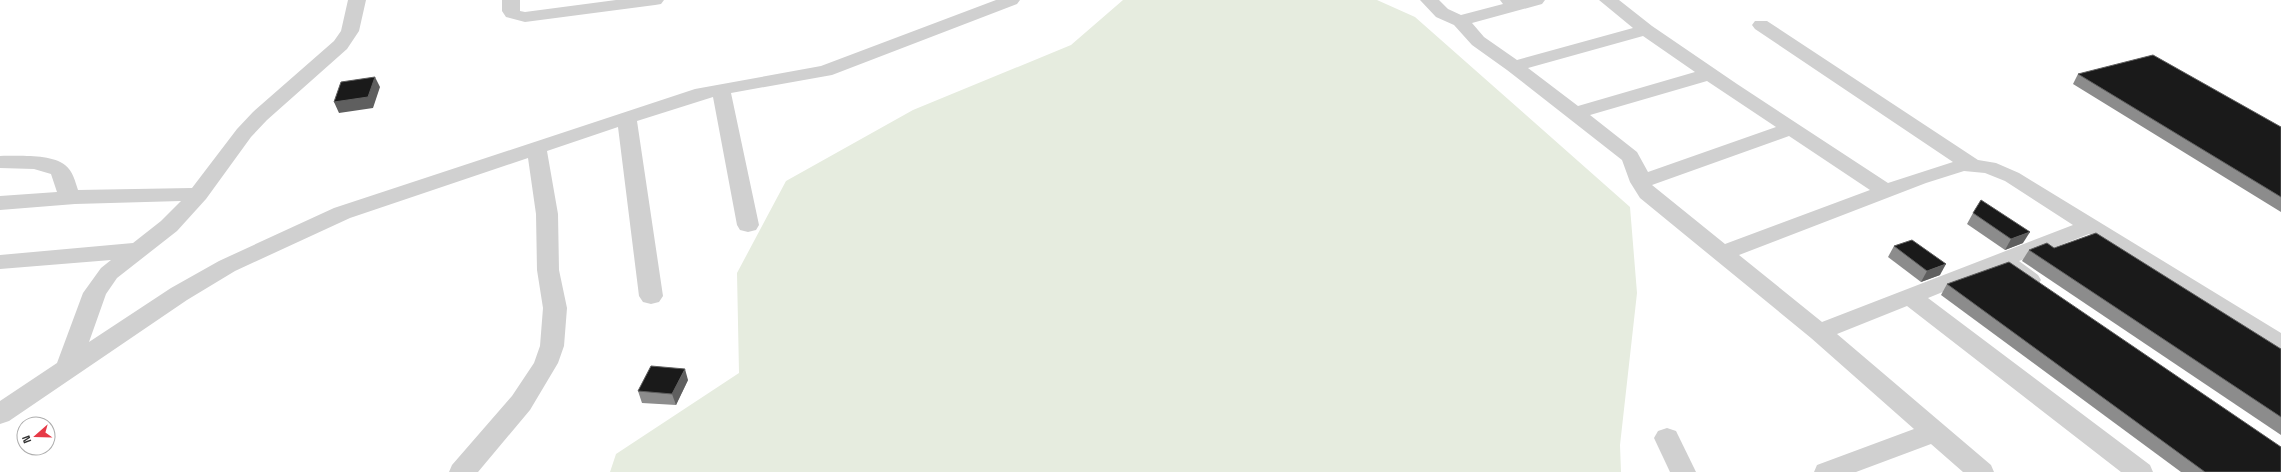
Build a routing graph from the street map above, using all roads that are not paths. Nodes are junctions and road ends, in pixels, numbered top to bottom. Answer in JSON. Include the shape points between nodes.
{"nodes":[{"id":1,"x":357,"y":0,"type":"edge"},
{"id":2,"x":511,"y":0,"type":"edge"},
{"id":3,"x":655,"y":0,"type":"edge"},
{"id":4,"x":1011,"y":0,"type":"edge"},
{"id":5,"x":1429,"y":0,"type":"edge"},
{"id":6,"x":1536,"y":0,"type":"edge"},
{"id":7,"x":1608,"y":0,"type":"edge"},
{"id":8,"x":1511,"y":3,"type":"edge"},
{"id":9,"x":1462,"y":23,"type":"junction"},
{"id":10,"x":1761,"y":25,"type":"dead end"},
{"id":11,"x":1646,"y":30,"type":"junction"},
{"id":12,"x":1514,"y":66,"type":"junction"},
{"id":13,"x":1710,"y":74,"type":"junction"},
{"id":14,"x":721,"y":90,"type":"junction"},
{"id":15,"x":1576,"y":113,"type":"junction"},
{"id":16,"x":627,"y":118,"type":"junction"},
{"id":17,"x":1790,"y":129,"type":"junction"},
{"id":18,"x":537,"y":150,"type":"junction"},
{"id":19,"x":0,"y":162,"type":"edge"},
{"id":20,"x":1972,"y":165,"type":"junction"},
{"id":21,"x":1640,"y":182,"type":"junction"},
{"id":22,"x":1887,"y":192,"type":"junction"},
{"id":23,"x":199,"y":194,"type":"junction"},
{"id":24,"x":75,"y":197,"type":"junction"},
{"id":25,"x":0,"y":203,"type":"edge"},
{"id":26,"x":748,"y":225,"type":"dead end"},
{"id":27,"x":2090,"y":226,"type":"junction"},
{"id":28,"x":138,"y":250,"type":"junction"},
{"id":29,"x":1723,"y":253,"type":"junction"},
{"id":30,"x":2001,"y":260,"type":"junction"},
{"id":31,"x":0,"y":262,"type":"edge"},
{"id":32,"x":2046,"y":291,"type":"edge"},
{"id":33,"x":651,"y":296,"type":"dead end"},
{"id":34,"x":1910,"y":296,"type":"junction"},
{"id":35,"x":1819,"y":332,"type":"junction"},
{"id":36,"x":2281,"y":344,"type":"edge"},
{"id":37,"x":68,"y":368,"type":"junction"},
{"id":38,"x":0,"y":414,"type":"edge"},
{"id":39,"x":1934,"y":432,"type":"junction"},
{"id":40,"x":1667,"y":438,"type":"dead end"},
{"id":41,"x":462,"y":472,"type":"edge"},
{"id":42,"x":1684,"y":472,"type":"edge"},
{"id":43,"x":1827,"y":472,"type":"edge"},
{"id":44,"x":1981,"y":472,"type":"edge"},
{"id":45,"x":2140,"y":472,"type":"edge"}],
"edges":[{"from":1,"to":23,"type":"street","via":[[350,31],[341,45],[260,116],[244,133]]},
{"from":2,"to":3,"type":"street","via":[[509,9],[517,17]]},
{"from":4,"to":14,"type":"street","via":[[825,71]]},
{"from":5,"to":9,"type":"street","via":[[1442,13]]},
{"from":6,"to":8,"type":"street"},
{"from":7,"to":11,"type":"street"},
{"from":8,"to":9,"type":"street","via":[[1470,17]]},
{"from":9,"to":12,"type":"street","via":[[1470,34]]},
{"from":10,"to":20,"type":"street"},
{"from":11,"to":12,"type":"street"},
{"from":11,"to":13,"type":"street"},
{"from":12,"to":15,"type":"street"},
{"from":13,"to":15,"type":"street"},
{"from":13,"to":17,"type":"street"},
{"from":14,"to":16,"type":"street","via":[[695,95]]},
{"from":14,"to":26,"type":"street"},
{"from":15,"to":21,"type":"street","via":[[1630,156]]},
{"from":16,"to":18,"type":"street"},
{"from":16,"to":33,"type":"street"},
{"from":17,"to":21,"type":"street"},
{"from":17,"to":22,"type":"street"},
{"from":18,"to":37,"type":"street","via":[[372,202],[294,234],[227,266],[179,294]]},
{"from":18,"to":41,"type":"street","via":[[547,214],[548,270],[555,308],[552,346],[535,383]]},
{"from":19,"to":24,"type":"street","via":[[40,164],[58,169],[69,195]]},
{"from":20,"to":22,"type":"street","via":[[1963,165]]},
{"from":20,"to":27,"type":"street","via":[[1988,167],[2012,177]]},
{"from":21,"to":29,"type":"street","via":[[1647,193]]},
{"from":22,"to":29,"type":"street"},
{"from":23,"to":24,"type":"street"},
{"from":23,"to":28,"type":"street","via":[[169,226]]},
{"from":24,"to":25,"type":"street"},
{"from":27,"to":30,"type":"street"},
{"from":27,"to":36,"type":"street"},
{"from":28,"to":31,"type":"street"},
{"from":28,"to":37,"type":"street","via":[[109,274],[95,292]]},
{"from":29,"to":35,"type":"street"},
{"from":30,"to":32,"type":"street"},
{"from":30,"to":34,"type":"street"},
{"from":34,"to":35,"type":"street"},
{"from":34,"to":45,"type":"street"},
{"from":35,"to":39,"type":"street"},
{"from":37,"to":38,"type":"street"},
{"from":39,"to":43,"type":"street"},
{"from":39,"to":44,"type":"street"},
{"from":40,"to":42,"type":"street"}]}
